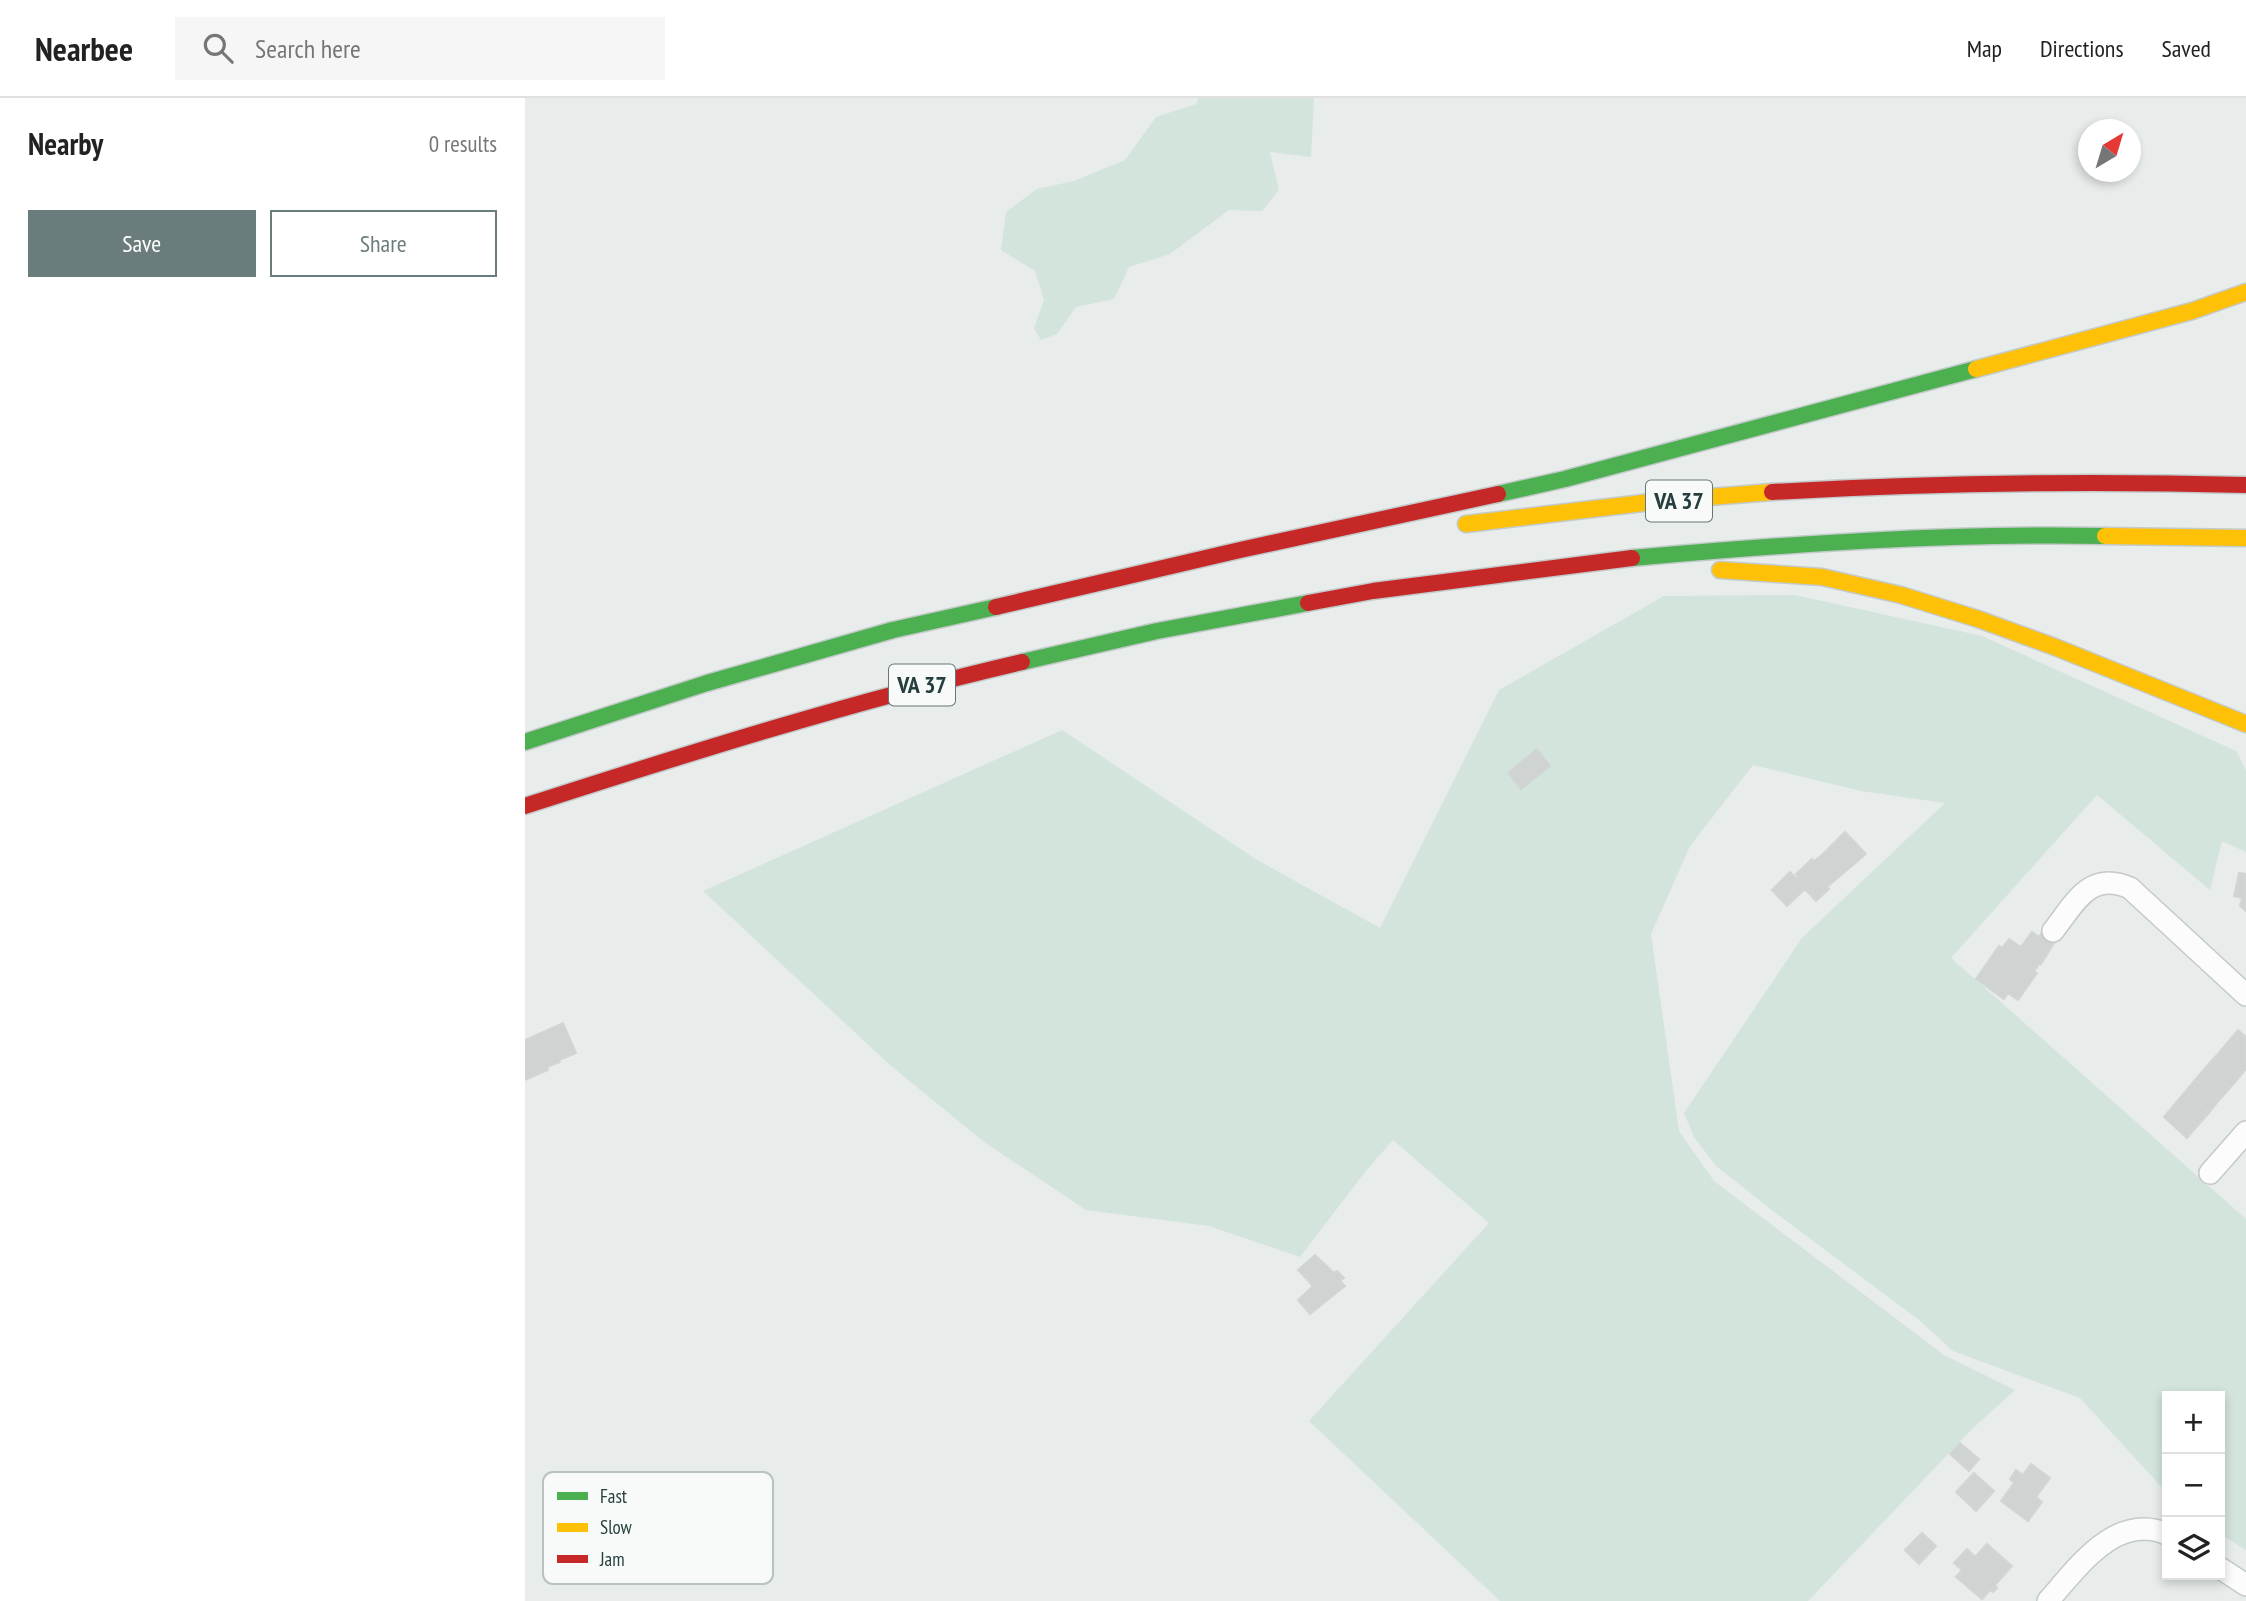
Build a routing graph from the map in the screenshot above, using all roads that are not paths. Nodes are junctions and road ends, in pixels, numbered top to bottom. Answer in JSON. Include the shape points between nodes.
{"nodes":[{"id":1,"x":2246,"y":292,"type":"edge"},
{"id":2,"x":2246,"y":298,"type":"edge"},
{"id":3,"x":2192,"y":311,"type":"junction"},
{"id":4,"x":2246,"y":485,"type":"edge"},
{"id":5,"x":1444,"y":527,"type":"dead end"},
{"id":6,"x":1376,"y":537,"type":"dead end"},
{"id":7,"x":2246,"y":538,"type":"edge"},
{"id":8,"x":1702,"y":569,"type":"dead end"},
{"id":9,"x":1678,"y":570,"type":"dead end"},
{"id":10,"x":1118,"y":580,"type":"junction"},
{"id":11,"x":1328,"y":599,"type":"junction"},
{"id":12,"x":2246,"y":724,"type":"edge"},
{"id":13,"x":525,"y":742,"type":"edge"},
{"id":14,"x":525,"y":806,"type":"edge"},
{"id":15,"x":2053,"y":931,"type":"dead end"},
{"id":16,"x":2246,"y":995,"type":"edge"},
{"id":17,"x":2246,"y":1132,"type":"edge"},
{"id":18,"x":2210,"y":1173,"type":"dead end"},
{"id":19,"x":2162,"y":1532,"type":"edge"},
{"id":20,"x":2225,"y":1572,"type":"edge"},
{"id":21,"x":2246,"y":1585,"type":"edge"},
{"id":22,"x":2049,"y":1601,"type":"edge"}],
"edges":[{"from":1,"to":3,"type":"highway"},
{"from":2,"to":3,"type":"highway"},
{"from":3,"to":10,"type":"highway","via":[[1565,479]]},
{"from":4,"to":5,"type":"highway","number":"VA 37","via":[[1882,486],[1651,503]]},
{"from":6,"to":10,"type":"highway","number":"VA 37"},
{"from":7,"to":11,"type":"highway","number":"VA 37","via":[[1995,536],[1772,545],[1590,563]]},
{"from":8,"to":12,"type":"highway","via":[[1837,579],[1913,598],[2063,649]]},
{"from":9,"to":11,"type":"highway","via":[[1499,581]]},
{"from":10,"to":13,"type":"highway","number":"VA 37","via":[[834,646]]},
{"from":11,"to":14,"type":"highway","number":"VA 37","via":[[935,682],[683,753]]},
{"from":15,"to":16,"type":"street","via":[[2085,891],[2108,881],[2118,883],[2130,888]]},
{"from":17,"to":18,"type":"street"},
{"from":19,"to":22,"type":"street","via":[[2136,1528],[2111,1538],[2084,1560]]},
{"from":20,"to":21,"type":"street"}]}
